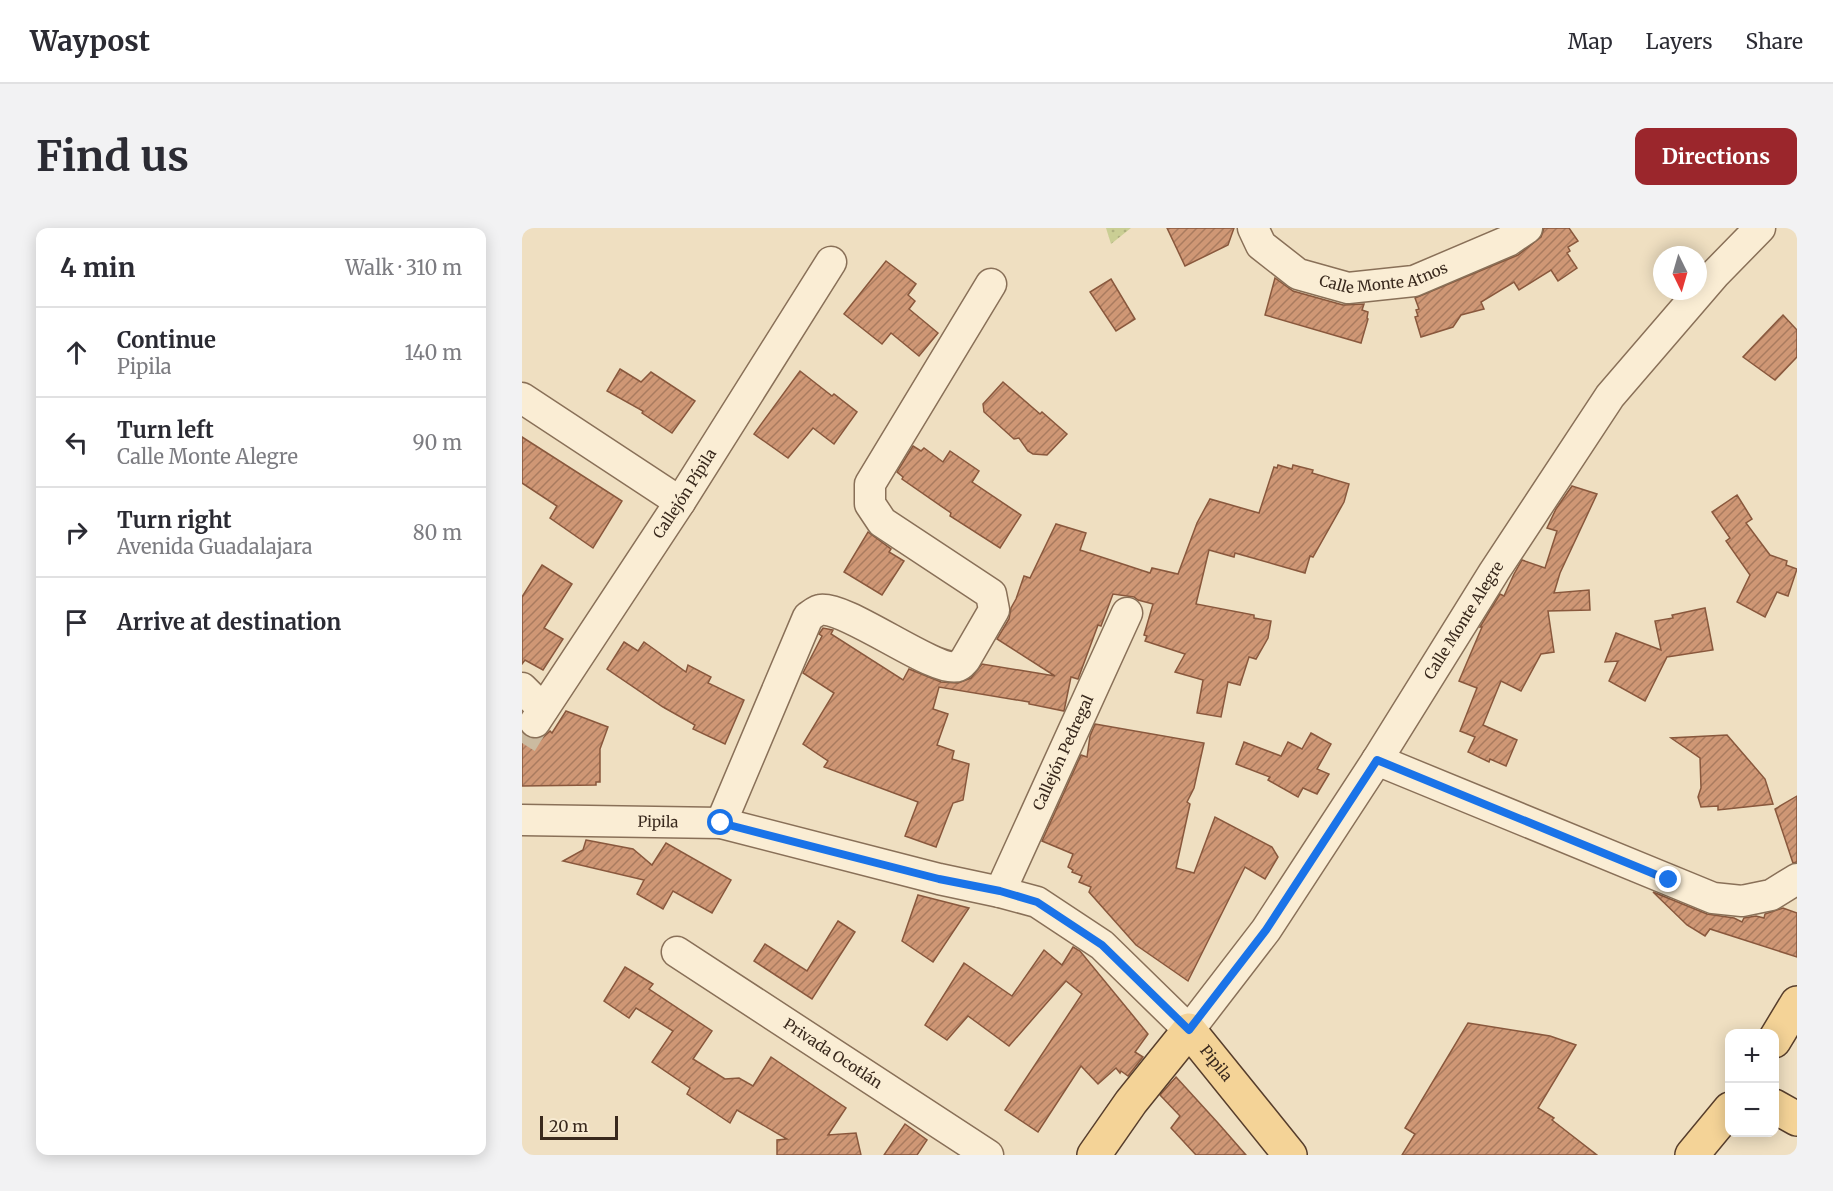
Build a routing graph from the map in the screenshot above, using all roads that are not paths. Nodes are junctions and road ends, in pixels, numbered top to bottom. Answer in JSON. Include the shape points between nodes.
{"nodes":[{"id":1,"x":1253,"y":228,"type":"edge"},
{"id":2,"x":1527,"y":228,"type":"edge"},
{"id":3,"x":1760,"y":228,"type":"edge"},
{"id":4,"x":831,"y":262,"type":"dead end"},
{"id":5,"x":991,"y":284,"type":"dead end"},
{"id":6,"x":522,"y":398,"type":"edge"},
{"id":7,"x":680,"y":502,"type":"junction"},
{"id":8,"x":1127,"y":613,"type":"dead end"},
{"id":9,"x":522,"y":688,"type":"edge"},
{"id":10,"x":1377,"y":760,"type":"junction"},
{"id":11,"x":522,"y":820,"type":"edge"},
{"id":12,"x":721,"y":823,"type":"junction"},
{"id":13,"x":1797,"y":879,"type":"edge"},
{"id":14,"x":1000,"y":891,"type":"junction"},
{"id":15,"x":677,"y":952,"type":"dead end"},
{"id":16,"x":1797,"y":1003,"type":"edge"},
{"id":17,"x":1189,"y":1030,"type":"junction"},
{"id":18,"x":1779,"y":1033,"type":"edge"},
{"id":19,"x":1779,"y":1109,"type":"edge"},
{"id":20,"x":1725,"y":1115,"type":"edge"},
{"id":21,"x":1797,"y":1119,"type":"edge"},
{"id":22,"x":988,"y":1155,"type":"edge"},
{"id":23,"x":1094,"y":1155,"type":"edge"},
{"id":24,"x":1290,"y":1155,"type":"edge"},
{"id":25,"x":1692,"y":1155,"type":"edge"}],
"edges":[{"from":1,"to":2,"type":"street","name":"Calle Monte Atnos","via":[[1261,245],[1298,274],[1348,288],[1414,281],[1508,241]]},
{"from":3,"to":10,"type":"street","name":"Calle Monte Alegre","via":[[1610,396]]},
{"from":4,"to":7,"type":"street","name":"Callejón Pípila"},
{"from":5,"to":12,"type":"street","via":[[870,484],[870,504],[882,522],[991,594],[994,610],[965,660],[950,667],[837,612],[821,609],[808,616]]},
{"from":6,"to":7,"type":"street"},
{"from":7,"to":9,"type":"street","name":"Callejón Pípila","via":[[539,716]]},
{"from":8,"to":14,"type":"street","name":"Callejón Pedregal"},
{"from":10,"to":13,"type":"street","via":[[1713,898],[1742,901],[1771,895]]},
{"from":10,"to":17,"type":"street","name":"Calle Monte Alegre","via":[[1266,930]]},
{"from":11,"to":12,"type":"street","name":"Pipila"},
{"from":12,"to":14,"type":"street","name":"Pipila"},
{"from":14,"to":17,"type":"street","name":"Pipila","via":[[1037,902],[1102,945]]},
{"from":15,"to":22,"type":"street","name":"Privada Ocotlán"},
{"from":16,"to":18,"type":"main road"},
{"from":17,"to":23,"type":"main road"},
{"from":17,"to":24,"type":"main road","name":"Pipila"},
{"from":19,"to":21,"type":"main road"},
{"from":20,"to":25,"type":"main road"}]}
